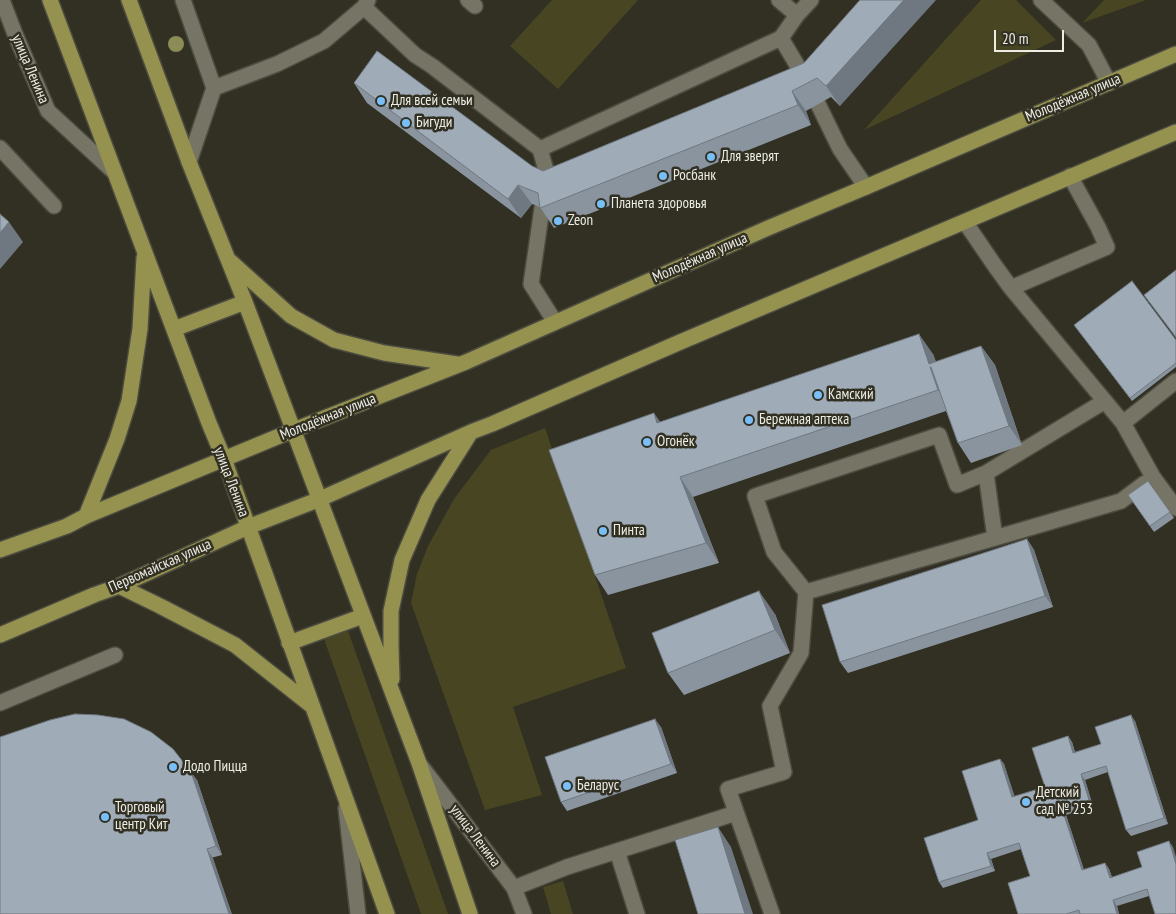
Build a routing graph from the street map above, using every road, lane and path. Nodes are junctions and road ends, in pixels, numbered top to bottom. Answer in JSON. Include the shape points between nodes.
{"nodes":[{"id":1,"x":2,"y":0,"type":"edge"},
{"id":2,"x":50,"y":0,"type":"edge"},
{"id":3,"x":129,"y":0,"type":"edge"},
{"id":4,"x":184,"y":0,"type":"edge"},
{"id":5,"x":779,"y":0,"type":"edge"},
{"id":6,"x":810,"y":0,"type":"edge"},
{"id":7,"x":1041,"y":0,"type":"edge"},
{"id":8,"x":366,"y":3,"type":"edge"},
{"id":9,"x":797,"y":15,"type":"junction"},
{"id":10,"x":781,"y":38,"type":"junction"},
{"id":11,"x":1176,"y":54,"type":"edge"},
{"id":12,"x":1109,"y":83,"type":"junction"},
{"id":13,"x":810,"y":86,"type":"edge"},
{"id":14,"x":214,"y":88,"type":"junction"},
{"id":15,"x":818,"y":104,"type":"edge"},
{"id":16,"x":1176,"y":132,"type":"edge"},
{"id":17,"x":0,"y":148,"type":"edge"},
{"id":18,"x":540,"y":149,"type":"junction"},
{"id":19,"x":188,"y":162,"type":"junction"},
{"id":20,"x":113,"y":171,"type":"junction"},
{"id":21,"x":1070,"y":176,"type":"junction"},
{"id":22,"x":866,"y":187,"type":"junction"},
{"id":23,"x":551,"y":188,"type":"edge"},
{"id":24,"x":54,"y":206,"type":"dead end"},
{"id":25,"x":542,"y":208,"type":"edge"},
{"id":26,"x":965,"y":222,"type":"junction"},
{"id":27,"x":144,"y":251,"type":"junction"},
{"id":28,"x":227,"y":258,"type":"junction"},
{"id":29,"x":1011,"y":288,"type":"junction"},
{"id":30,"x":245,"y":302,"type":"junction"},
{"id":31,"x":555,"y":322,"type":"junction"},
{"id":32,"x":174,"y":329,"type":"junction"},
{"id":33,"x":458,"y":364,"type":"junction"},
{"id":34,"x":1176,"y":381,"type":"edge"},
{"id":35,"x":1104,"y":401,"type":"junction"},
{"id":36,"x":1123,"y":423,"type":"junction"},
{"id":37,"x":294,"y":430,"type":"junction"},
{"id":38,"x":472,"y":432,"type":"junction"},
{"id":39,"x":224,"y":459,"type":"junction"},
{"id":40,"x":986,"y":473,"type":"junction"},
{"id":41,"x":1153,"y":477,"type":"junction"},
{"id":42,"x":320,"y":499,"type":"junction"},
{"id":43,"x":1176,"y":508,"type":"edge"},
{"id":44,"x":86,"y":516,"type":"junction"},
{"id":45,"x":248,"y":528,"type":"junction"},
{"id":46,"x":995,"y":538,"type":"junction"},
{"id":47,"x":0,"y":550,"type":"edge"},
{"id":48,"x":119,"y":586,"type":"junction"},
{"id":49,"x":806,"y":592,"type":"junction"},
{"id":50,"x":363,"y":616,"type":"junction"},
{"id":51,"x":0,"y":635,"type":"edge"},
{"id":52,"x":289,"y":642,"type":"junction"},
{"id":53,"x":115,"y":655,"type":"dead end"},
{"id":54,"x":393,"y":693,"type":"junction"},
{"id":55,"x":0,"y":703,"type":"edge"},
{"id":56,"x":312,"y":706,"type":"junction"},
{"id":57,"x":419,"y":763,"type":"junction"},
{"id":58,"x":344,"y":794,"type":"junction"},
{"id":59,"x":736,"y":812,"type":"junction"},
{"id":60,"x":618,"y":851,"type":"junction"},
{"id":61,"x":514,"y":888,"type":"junction"},
{"id":62,"x":358,"y":914,"type":"edge"},
{"id":63,"x":387,"y":914,"type":"edge"},
{"id":64,"x":470,"y":914,"type":"edge"},
{"id":65,"x":524,"y":914,"type":"edge"},
{"id":66,"x":637,"y":914,"type":"edge"},
{"id":67,"x":772,"y":914,"type":"edge"}],
"edges":[{"from":1,"to":20,"type":"street","name":"улица Ленина","via":[[48,111]]},
{"from":2,"to":20,"type":"main road","name":"улица Ленина"},
{"from":3,"to":19,"type":"main road","name":"улица Ленина"},
{"from":4,"to":14,"type":"street"},
{"from":5,"to":9,"type":"street"},
{"from":6,"to":9,"type":"street"},
{"from":7,"to":12,"type":"street","via":[[1089,45]]},
{"from":8,"to":14,"type":"street","via":[[324,41],[268,68]]},
{"from":8,"to":18,"type":"street","via":[[415,56]]},
{"from":9,"to":10,"type":"street"},
{"from":10,"to":13,"type":"street"},
{"from":10,"to":18,"type":"street"},
{"from":11,"to":12,"type":"main road","name":"Молодёжная улица"},
{"from":12,"to":22,"type":"main road","name":"Молодёжная улица"},
{"from":14,"to":19,"type":"street"},
{"from":15,"to":22,"type":"street","via":[[840,149]]},
{"from":16,"to":21,"type":"main road"},
{"from":17,"to":24,"type":"street"},
{"from":18,"to":23,"type":"street"},
{"from":19,"to":28,"type":"main road","name":"улица Ленина"},
{"from":20,"to":27,"type":"main road","name":"улица Ленина"},
{"from":21,"to":26,"type":"main road"},
{"from":21,"to":29,"type":"street","via":[[1107,247]]},
{"from":22,"to":31,"type":"main road","name":"Молодёжная улица"},
{"from":25,"to":31,"type":"street","via":[[531,284]]},
{"from":26,"to":29,"type":"street"},
{"from":26,"to":38,"type":"main road"},
{"from":27,"to":32,"type":"main road","name":"улица Ленина"},
{"from":27,"to":44,"type":"main road","via":[[140,329],[129,401]]},
{"from":28,"to":30,"type":"main road","name":"улица Ленина"},
{"from":28,"to":33,"type":"main road","via":[[290,316],[334,340],[384,353]]},
{"from":29,"to":35,"type":"street"},
{"from":30,"to":32,"type":"main road"},
{"from":30,"to":37,"type":"main road","name":"улица Ленина"},
{"from":31,"to":33,"type":"main road","name":"Молодёжная улица"},
{"from":32,"to":39,"type":"main road","name":"улица Ленина"},
{"from":33,"to":37,"type":"main road","name":"Молодёжная улица"},
{"from":34,"to":36,"type":"street"},
{"from":35,"to":36,"type":"street"},
{"from":35,"to":40,"type":"street"},
{"from":36,"to":41,"type":"street"},
{"from":37,"to":39,"type":"main road","name":"Молодёжная улица"},
{"from":37,"to":42,"type":"main road","name":"улица Ленина"},
{"from":38,"to":42,"type":"main road"},
{"from":38,"to":54,"type":"main road","via":[[428,500],[402,560],[391,611]]},
{"from":39,"to":44,"type":"main road"},
{"from":39,"to":45,"type":"main road","name":"улица Ленина"},
{"from":40,"to":46,"type":"street"},
{"from":40,"to":49,"type":"street","via":[[957,484],[939,435],[755,496],[774,552]]},
{"from":41,"to":43,"type":"street"},
{"from":41,"to":46,"type":"street","via":[[1121,501]]},
{"from":42,"to":45,"type":"main road","name":"Первомайская улица"},
{"from":42,"to":50,"type":"main road","name":"улица Ленина"},
{"from":44,"to":47,"type":"main road"},
{"from":45,"to":48,"type":"main road","name":"Первомайская улица"},
{"from":45,"to":52,"type":"main road","name":"улица Ленина"},
{"from":46,"to":49,"type":"street"},
{"from":48,"to":51,"type":"main road","name":"Первомайская улица"},
{"from":48,"to":56,"type":"main road","via":[[235,645]]},
{"from":49,"to":59,"type":"street","via":[[801,653],[770,706],[784,772],[728,789]]},
{"from":50,"to":52,"type":"main road"},
{"from":50,"to":54,"type":"main road","name":"улица Ленина"},
{"from":52,"to":56,"type":"main road","name":"улица Ленина"},
{"from":53,"to":55,"type":"street"},
{"from":54,"to":57,"type":"main road","name":"улица Ленина"},
{"from":56,"to":58,"type":"main road","name":"улица Ленина"},
{"from":57,"to":61,"type":"street","name":"улица Ленина"},
{"from":57,"to":64,"type":"main road","name":"улица Ленина"},
{"from":58,"to":62,"type":"street","name":"улица Ленина"},
{"from":58,"to":63,"type":"main road","name":"улица Ленина"},
{"from":59,"to":60,"type":"street"},
{"from":59,"to":67,"type":"street"},
{"from":60,"to":61,"type":"street"},
{"from":60,"to":66,"type":"street"},
{"from":61,"to":65,"type":"street","name":"улица Ленина"}]}
